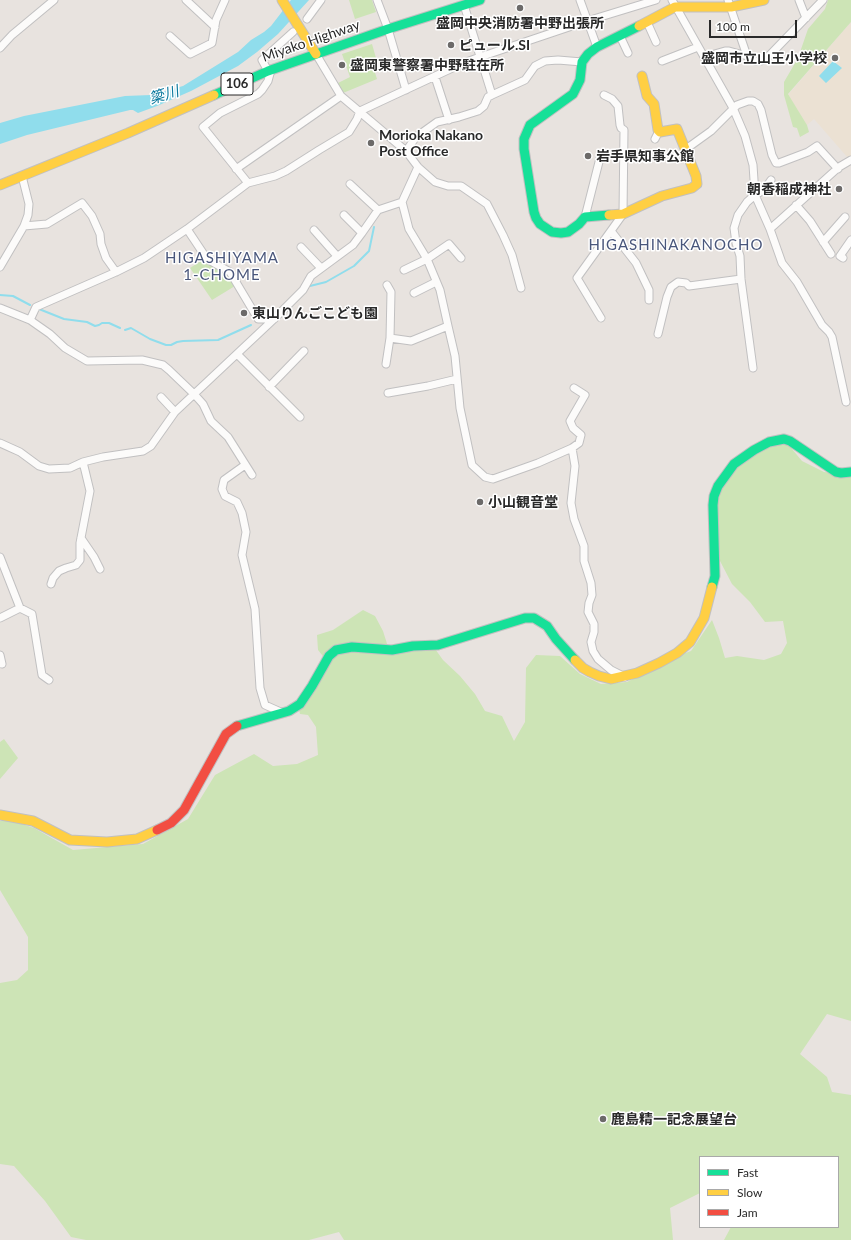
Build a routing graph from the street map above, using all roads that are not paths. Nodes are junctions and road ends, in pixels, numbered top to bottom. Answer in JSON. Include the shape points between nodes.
{"nodes":[{"id":1,"x":54,"y":0,"type":"edge"},
{"id":2,"x":186,"y":0,"type":"edge"},
{"id":3,"x":225,"y":0,"type":"edge"},
{"id":4,"x":282,"y":0,"type":"edge"},
{"id":5,"x":321,"y":0,"type":"edge"},
{"id":6,"x":377,"y":0,"type":"edge"},
{"id":7,"x":480,"y":0,"type":"edge"},
{"id":8,"x":580,"y":0,"type":"edge"},
{"id":9,"x":656,"y":0,"type":"edge"},
{"id":10,"x":764,"y":0,"type":"edge"},
{"id":11,"x":799,"y":0,"type":"edge"},
{"id":12,"x":823,"y":0,"type":"edge"},
{"id":13,"x":463,"y":3,"type":"edge"},
{"id":14,"x":674,"y":4,"type":"edge"},
{"id":15,"x":729,"y":4,"type":"edge"},
{"id":16,"x":806,"y":18,"type":"junction"},
{"id":17,"x":306,"y":19,"type":"dead end"},
{"id":18,"x":587,"y":21,"type":"junction"},
{"id":19,"x":647,"y":22,"type":"junction"},
{"id":20,"x":215,"y":26,"type":"junction"},
{"id":21,"x":388,"y":29,"type":"junction"},
{"id":22,"x":293,"y":32,"type":"dead end"},
{"id":23,"x":170,"y":36,"type":"dead end"},
{"id":24,"x":620,"y":36,"type":"junction"},
{"id":25,"x":656,"y":42,"type":"dead end"},
{"id":26,"x":597,"y":47,"type":"junction"},
{"id":27,"x":698,"y":47,"type":"junction"},
{"id":28,"x":0,"y":48,"type":"edge"},
{"id":29,"x":316,"y":54,"type":"junction"},
{"id":30,"x":628,"y":54,"type":"dead end"},
{"id":31,"x":747,"y":56,"type":"junction"},
{"id":32,"x":480,"y":57,"type":"junction"},
{"id":33,"x":704,"y":57,"type":"junction"},
{"id":34,"x":662,"y":61,"type":"dead end"},
{"id":35,"x":582,"y":62,"type":"junction"},
{"id":36,"x":270,"y":70,"type":"junction"},
{"id":37,"x":642,"y":76,"type":"dead end"},
{"id":38,"x":435,"y":77,"type":"junction"},
{"id":39,"x":406,"y":90,"type":"junction"},
{"id":40,"x":492,"y":95,"type":"junction"},
{"id":41,"x":604,"y":95,"type":"dead end"},
{"id":42,"x":341,"y":96,"type":"junction"},
{"id":43,"x":733,"y":108,"type":"junction"},
{"id":44,"x":360,"y":111,"type":"junction"},
{"id":45,"x":449,"y":120,"type":"junction"},
{"id":46,"x":686,"y":149,"type":"junction"},
{"id":47,"x":406,"y":151,"type":"junction"},
{"id":48,"x":601,"y":154,"type":"dead end"},
{"id":49,"x":851,"y":160,"type":"edge"},
{"id":50,"x":851,"y":166,"type":"edge"},
{"id":51,"x":418,"y":167,"type":"junction"},
{"id":52,"x":838,"y":168,"type":"junction"},
{"id":53,"x":236,"y":169,"type":"junction"},
{"id":54,"x":22,"y":176,"type":"junction"},
{"id":55,"x":771,"y":180,"type":"dead end"},
{"id":56,"x":248,"y":183,"type":"junction"},
{"id":57,"x":350,"y":184,"type":"dead end"},
{"id":58,"x":0,"y":185,"type":"edge"},
{"id":59,"x":755,"y":195,"type":"junction"},
{"id":60,"x":402,"y":202,"type":"junction"},
{"id":61,"x":796,"y":205,"type":"junction"},
{"id":62,"x":378,"y":210,"type":"junction"},
{"id":63,"x":623,"y":214,"type":"junction"},
{"id":64,"x":344,"y":215,"type":"dead end"},
{"id":65,"x":585,"y":217,"type":"junction"},
{"id":66,"x":845,"y":217,"type":"dead end"},
{"id":67,"x":24,"y":226,"type":"junction"},
{"id":68,"x":187,"y":229,"type":"junction"},
{"id":69,"x":770,"y":229,"type":"junction"},
{"id":70,"x":314,"y":230,"type":"dead end"},
{"id":71,"x":611,"y":231,"type":"junction"},
{"id":72,"x":362,"y":233,"type":"junction"},
{"id":73,"x":851,"y":240,"type":"edge"},
{"id":74,"x":823,"y":242,"type":"junction"},
{"id":75,"x":301,"y":247,"type":"dead end"},
{"id":76,"x":831,"y":254,"type":"dead end"},
{"id":77,"x":337,"y":256,"type":"junction"},
{"id":78,"x":461,"y":258,"type":"dead end"},
{"id":79,"x":843,"y":258,"type":"dead end"},
{"id":80,"x":427,"y":259,"type":"junction"},
{"id":81,"x":0,"y":267,"type":"edge"},
{"id":82,"x":321,"y":268,"type":"junction"},
{"id":83,"x":404,"y":270,"type":"dead end"},
{"id":84,"x":116,"y":272,"type":"junction"},
{"id":85,"x":741,"y":279,"type":"junction"},
{"id":86,"x":436,"y":282,"type":"junction"},
{"id":87,"x":387,"y":285,"type":"dead end"},
{"id":88,"x":520,"y":288,"type":"dead end"},
{"id":89,"x":414,"y":292,"type":"dead end"},
{"id":90,"x":649,"y":300,"type":"dead end"},
{"id":91,"x":0,"y":308,"type":"edge"},
{"id":92,"x":601,"y":318,"type":"dead end"},
{"id":93,"x":274,"y":319,"type":"junction"},
{"id":94,"x":30,"y":320,"type":"junction"},
{"id":95,"x":448,"y":326,"type":"junction"},
{"id":96,"x":658,"y":334,"type":"dead end"},
{"id":97,"x":390,"y":338,"type":"junction"},
{"id":98,"x":304,"y":351,"type":"dead end"},
{"id":99,"x":237,"y":354,"type":"junction"},
{"id":100,"x":386,"y":364,"type":"dead end"},
{"id":101,"x":754,"y":368,"type":"dead end"},
{"id":102,"x":457,"y":379,"type":"junction"},
{"id":103,"x":270,"y":387,"type":"junction"},
{"id":104,"x":574,"y":388,"type":"dead end"},
{"id":105,"x":388,"y":393,"type":"dead end"},
{"id":106,"x":194,"y":394,"type":"junction"},
{"id":107,"x":161,"y":397,"type":"dead end"},
{"id":108,"x":846,"y":402,"type":"dead end"},
{"id":109,"x":175,"y":412,"type":"junction"},
{"id":110,"x":300,"y":417,"type":"dead end"},
{"id":111,"x":0,"y":443,"type":"edge"},
{"id":112,"x":572,"y":448,"type":"junction"},
{"id":113,"x":83,"y":462,"type":"junction"},
{"id":114,"x":245,"y":465,"type":"junction"},
{"id":115,"x":851,"y":472,"type":"edge"},
{"id":116,"x":252,"y":475,"type":"dead end"},
{"id":117,"x":81,"y":538,"type":"junction"},
{"id":118,"x":0,"y":557,"type":"edge"},
{"id":119,"x":100,"y":570,"type":"dead end"},
{"id":120,"x":51,"y":584,"type":"dead end"},
{"id":121,"x":20,"y":608,"type":"junction"},
{"id":122,"x":0,"y":618,"type":"edge"},
{"id":123,"x":0,"y":655,"type":"edge"},
{"id":124,"x":2,"y":664,"type":"dead end"},
{"id":125,"x":625,"y":677,"type":"junction"},
{"id":126,"x":49,"y":680,"type":"dead end"},
{"id":127,"x":283,"y":713,"type":"junction"},
{"id":128,"x":0,"y":815,"type":"edge"}],
"edges":[{"from":1,"to":28,"type":"street"},
{"from":2,"to":20,"type":"street"},
{"from":3,"to":20,"type":"street"},
{"from":4,"to":29,"type":"main road"},
{"from":5,"to":17,"type":"street"},
{"from":6,"to":21,"type":"street"},
{"from":7,"to":13,"type":"main road","name":"Miyako Highway","number":"106"},
{"from":8,"to":18,"type":"street"},
{"from":9,"to":18,"type":"street"},
{"from":10,"to":15,"type":"main road"},
{"from":11,"to":16,"type":"street"},
{"from":12,"to":16,"type":"street"},
{"from":13,"to":21,"type":"main road","name":"Miyako Highway","number":"106"},
{"from":13,"to":32,"type":"street"},
{"from":14,"to":15,"type":"main road"},
{"from":14,"to":19,"type":"main road"},
{"from":14,"to":27,"type":"street"},
{"from":15,"to":31,"type":"street"},
{"from":16,"to":31,"type":"street","via":[[765,60],[755,60]]},
{"from":18,"to":26,"type":"street"},
{"from":18,"to":32,"type":"street"},
{"from":19,"to":24,"type":"main road"},
{"from":19,"to":25,"type":"street"},
{"from":20,"to":23,"type":"street","via":[[212,43],[190,54]]},
{"from":21,"to":29,"type":"main road","name":"Miyako Highway","number":"106"},
{"from":21,"to":39,"type":"street"},
{"from":22,"to":36,"type":"street","via":[[262,60]]},
{"from":24,"to":26,"type":"main road"},
{"from":24,"to":30,"type":"street"},
{"from":26,"to":35,"type":"main road"},
{"from":27,"to":33,"type":"street"},
{"from":27,"to":34,"type":"street"},
{"from":29,"to":36,"type":"main road","name":"Miyako Highway","number":"106"},
{"from":29,"to":42,"type":"street"},
{"from":31,"to":33,"type":"street","via":[[725,51]]},
{"from":32,"to":38,"type":"street"},
{"from":32,"to":40,"type":"street"},
{"from":33,"to":43,"type":"street"},
{"from":35,"to":40,"type":"street","via":[[545,61],[535,66],[525,80]]},
{"from":35,"to":65,"type":"main road","via":[[580,80],[573,94],[530,125],[524,139],[524,148],[534,212],[540,224],[552,232],[568,232]]},
{"from":36,"to":53,"type":"street","via":[[268,81],[258,94],[220,113],[203,127]]},
{"from":36,"to":54,"type":"main road","name":"Miyako Highway","number":"106","via":[[128,133]]},
{"from":37,"to":46,"type":"main road","via":[[647,96],[654,104],[657,135],[660,132],[677,129]]},
{"from":38,"to":39,"type":"street"},
{"from":38,"to":45,"type":"street"},
{"from":39,"to":44,"type":"street"},
{"from":40,"to":45,"type":"street","via":[[478,111]]},
{"from":41,"to":63,"type":"street","via":[[618,106],[620,125],[624,130]]},
{"from":42,"to":44,"type":"street"},
{"from":42,"to":53,"type":"street"},
{"from":43,"to":46,"type":"street","via":[[711,131]]},
{"from":43,"to":52,"type":"street","via":[[748,101],[758,104],[776,163],[808,152],[817,146]]},
{"from":43,"to":59,"type":"street","via":[[745,136],[753,165]]},
{"from":44,"to":47,"type":"street"},
{"from":44,"to":56,"type":"street","via":[[348,132],[286,171]]},
{"from":45,"to":47,"type":"street","via":[[438,122],[416,137]]},
{"from":46,"to":63,"type":"main road","via":[[697,184],[692,188],[662,196]]},
{"from":47,"to":51,"type":"street"},
{"from":48,"to":65,"type":"street"},
{"from":49,"to":52,"type":"street"},
{"from":50,"to":52,"type":"street"},
{"from":51,"to":60,"type":"street"},
{"from":51,"to":88,"type":"street","via":[[435,182],[461,186],[487,204],[512,255]]},
{"from":52,"to":61,"type":"street"},
{"from":53,"to":56,"type":"street"},
{"from":54,"to":58,"type":"main road","name":"Miyako Highway","number":"106"},
{"from":54,"to":67,"type":"street","via":[[29,204]]},
{"from":55,"to":59,"type":"street","via":[[764,190]]},
{"from":56,"to":68,"type":"street"},
{"from":57,"to":62,"type":"street"},
{"from":59,"to":69,"type":"street"},
{"from":59,"to":85,"type":"street","via":[[738,215],[734,228],[740,256]]},
{"from":60,"to":62,"type":"street"},
{"from":60,"to":80,"type":"street","via":[[409,229]]},
{"from":61,"to":69,"type":"street"},
{"from":61,"to":74,"type":"street"},
{"from":62,"to":72,"type":"street"},
{"from":63,"to":65,"type":"main road"},
{"from":63,"to":71,"type":"street"},
{"from":64,"to":72,"type":"street"},
{"from":66,"to":74,"type":"street"},
{"from":67,"to":81,"type":"street"},
{"from":67,"to":84,"type":"street","via":[[47,224],[82,204],[92,216],[106,258]]},
{"from":68,"to":84,"type":"street","via":[[144,258]]},
{"from":68,"to":93,"type":"street","via":[[207,259],[230,272],[258,319]]},
{"from":69,"to":108,"type":"street","via":[[782,262],[832,337]]},
{"from":70,"to":77,"type":"street"},
{"from":71,"to":90,"type":"street","via":[[636,263],[649,290]]},
{"from":71,"to":92,"type":"street","via":[[577,278]]},
{"from":72,"to":77,"type":"street","via":[[353,245]]},
{"from":73,"to":79,"type":"street","via":[[840,256]]},
{"from":74,"to":76,"type":"street"},
{"from":75,"to":82,"type":"street"},
{"from":77,"to":82,"type":"street"},
{"from":78,"to":80,"type":"street","via":[[449,244]]},
{"from":80,"to":83,"type":"street"},
{"from":80,"to":86,"type":"street"},
{"from":82,"to":93,"type":"street"},
{"from":84,"to":94,"type":"street","via":[[36,307]]},
{"from":85,"to":96,"type":"street","via":[[689,286],[678,282],[671,287],[667,297]]},
{"from":85,"to":101,"type":"street"},
{"from":86,"to":89,"type":"street"},
{"from":86,"to":95,"type":"street"},
{"from":87,"to":97,"type":"street","via":[[391,292]]},
{"from":91,"to":94,"type":"street"},
{"from":93,"to":99,"type":"street"},
{"from":94,"to":106,"type":"street","via":[[65,348],[87,361],[151,361],[163,365]]},
{"from":95,"to":97,"type":"street","via":[[412,341]]},
{"from":95,"to":102,"type":"street","via":[[456,356]]},
{"from":97,"to":100,"type":"street"},
{"from":98,"to":103,"type":"street"},
{"from":99,"to":103,"type":"street"},
{"from":99,"to":106,"type":"street"},
{"from":102,"to":105,"type":"street"},
{"from":102,"to":112,"type":"street","via":[[460,408],[472,465],[485,477],[493,479],[538,464]]},
{"from":103,"to":110,"type":"street"},
{"from":104,"to":112,"type":"street","via":[[585,395],[570,421],[581,435],[579,443]]},
{"from":106,"to":109,"type":"street"},
{"from":106,"to":114,"type":"street","via":[[203,404],[211,421],[228,437]]},
{"from":107,"to":109,"type":"street"},
{"from":109,"to":113,"type":"street","via":[[151,446],[143,452]]},
{"from":111,"to":113,"type":"street","via":[[20,452],[39,466],[49,469],[70,468]]},
{"from":112,"to":125,"type":"street","via":[[575,466],[571,503],[584,546],[584,561],[591,583],[592,594],[588,612],[594,624],[594,632],[590,642],[598,659]]},
{"from":113,"to":117,"type":"street","via":[[90,491]]},
{"from":114,"to":116,"type":"street"},
{"from":114,"to":127,"type":"street","via":[[224,480],[222,489],[225,496],[237,502],[246,532],[242,555],[256,608],[260,688],[265,705]]},
{"from":115,"to":125,"type":"main road","via":[[836,472],[784,439],[769,442],[734,464],[718,486],[712,505],[715,576],[704,618],[698,630],[690,642],[677,653]]},
{"from":117,"to":119,"type":"street"},
{"from":117,"to":120,"type":"street","via":[[79,563],[59,571]]},
{"from":118,"to":121,"type":"street"},
{"from":121,"to":122,"type":"street"},
{"from":121,"to":126,"type":"street","via":[[32,614],[42,674]]},
{"from":123,"to":124,"type":"street"},
{"from":125,"to":127,"type":"main road","via":[[605,678],[583,668],[547,626],[534,618],[525,618],[438,645],[392,650],[352,647],[336,650],[329,656],[300,704]]},
{"from":127,"to":128,"type":"main road","via":[[237,726],[226,734],[184,810],[171,823],[137,839],[107,842],[70,840],[33,821]]}]}
